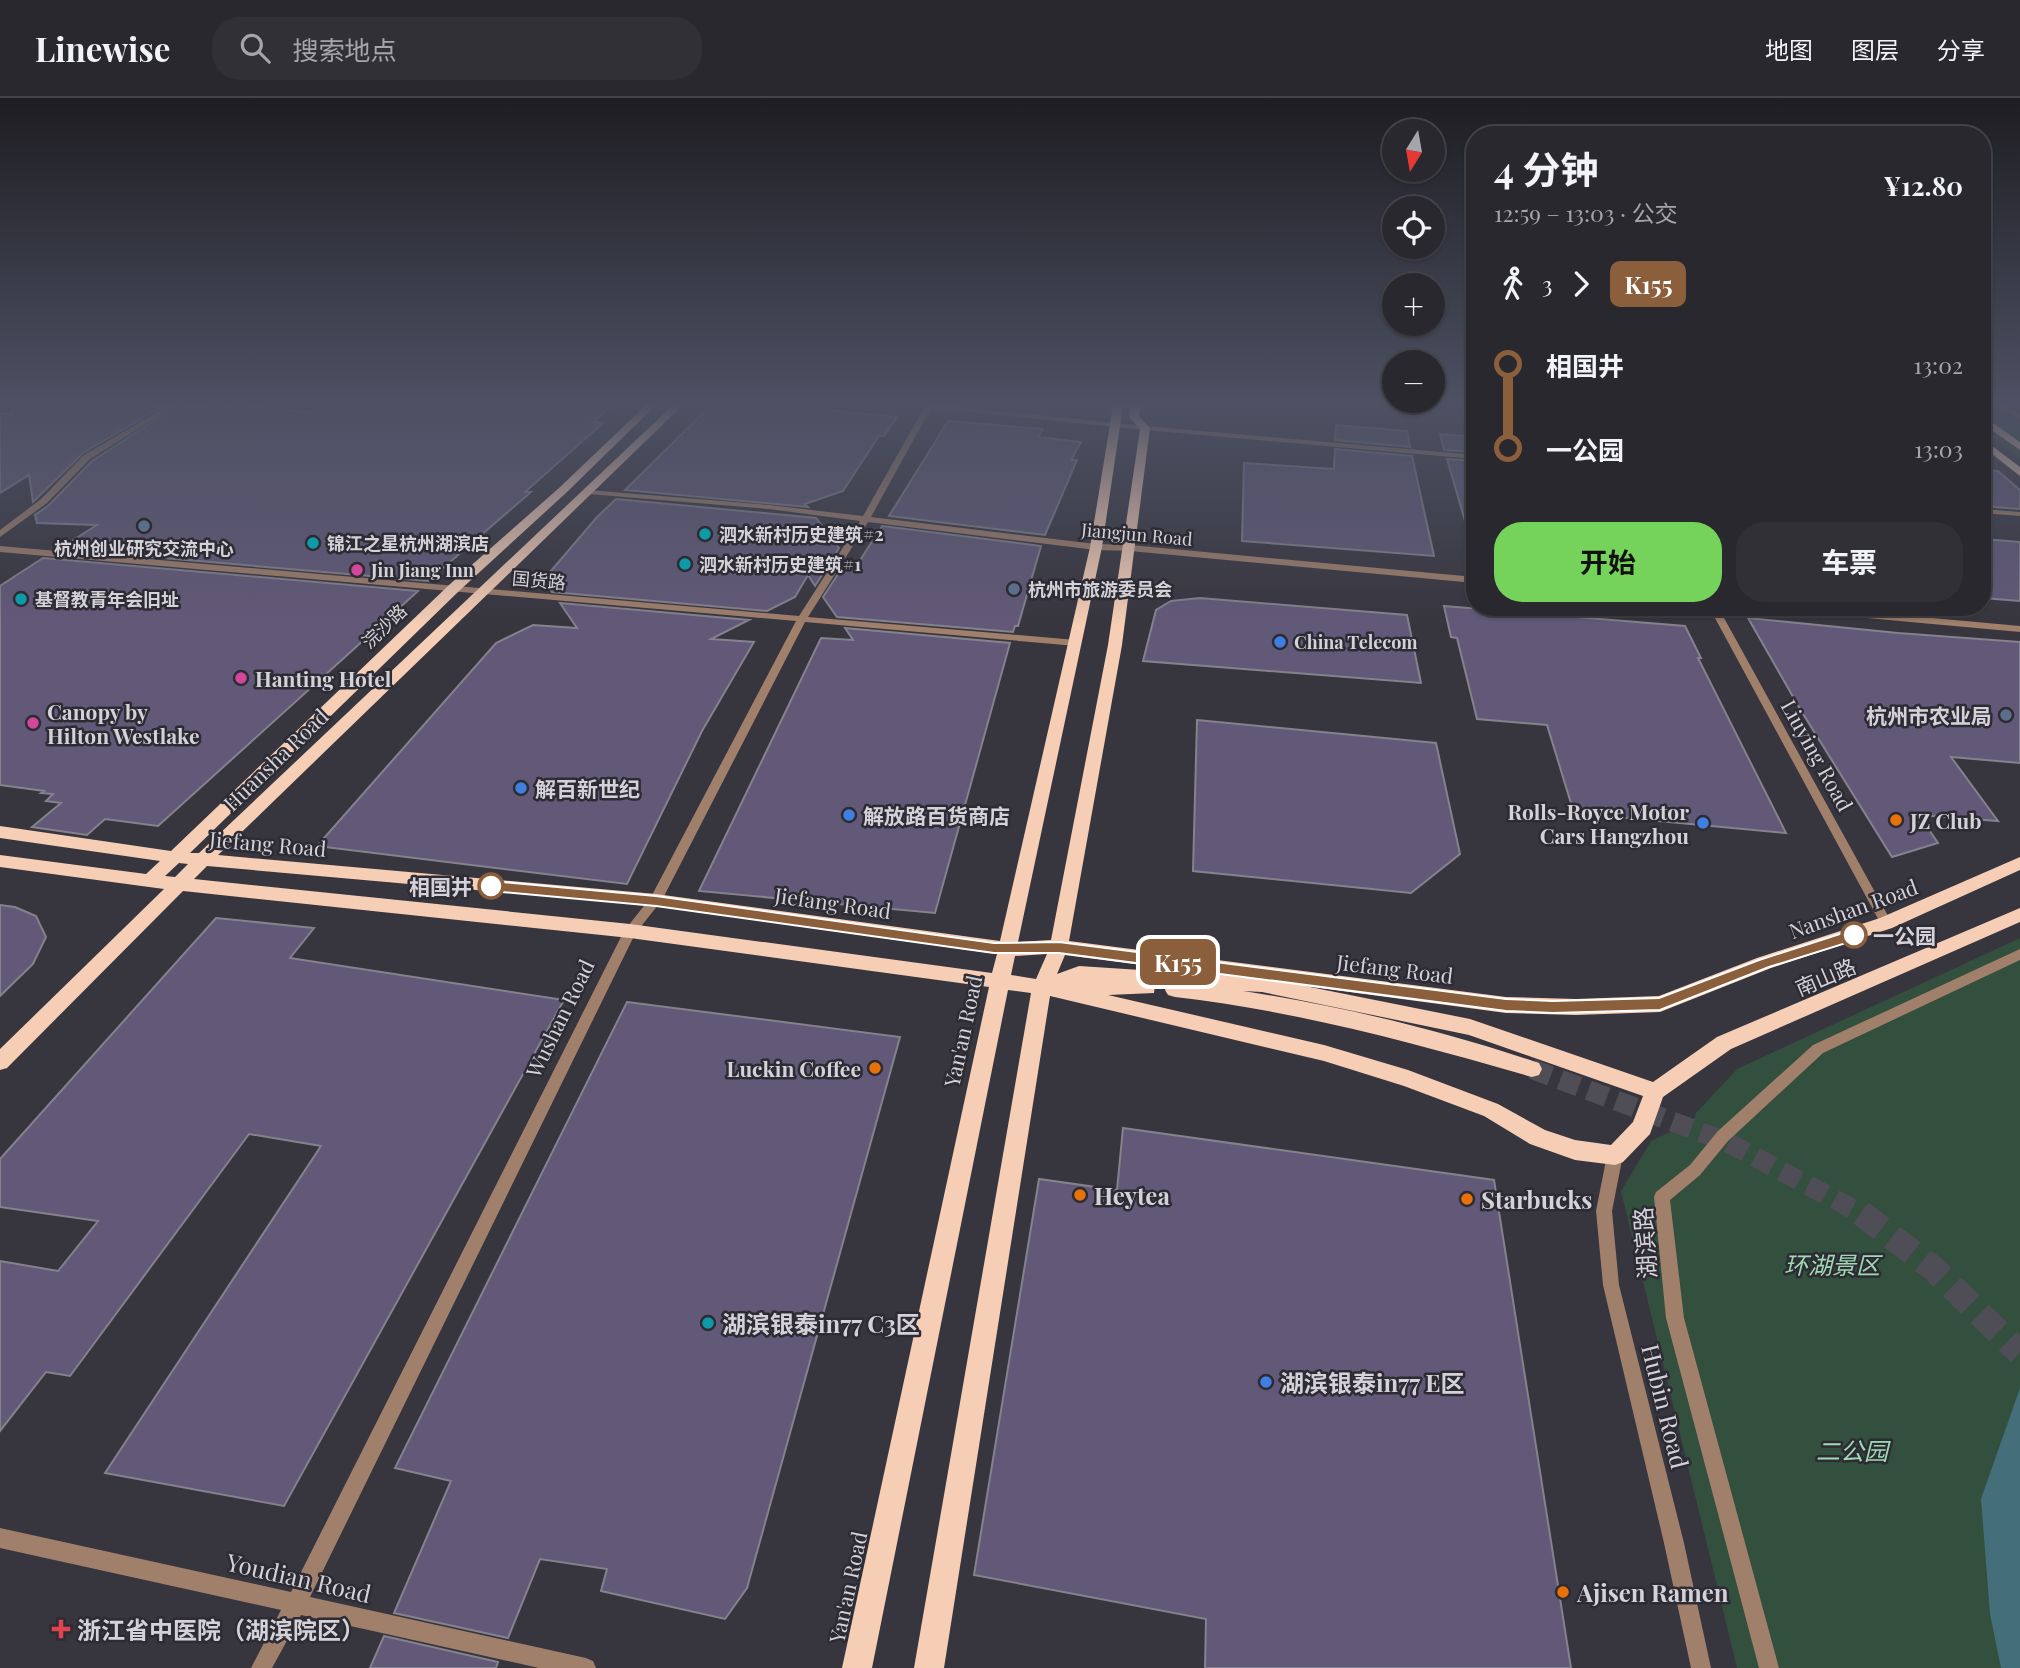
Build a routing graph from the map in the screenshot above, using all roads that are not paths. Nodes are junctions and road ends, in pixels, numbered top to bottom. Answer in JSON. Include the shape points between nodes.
{"nodes":[{"id":1,"x":65,"y":479,"type":"edge"},
{"id":2,"x":574,"y":479,"type":"edge"},
{"id":3,"x":601,"y":479,"type":"edge"},
{"id":4,"x":889,"y":479,"type":"edge"},
{"id":5,"x":1106,"y":479,"type":"edge"},
{"id":6,"x":1139,"y":479,"type":"edge"},
{"id":7,"x":588,"y":492,"type":"junction"},
{"id":8,"x":1991,"y":512,"type":"edge"},
{"id":9,"x":2020,"y":514,"type":"edge"},
{"id":10,"x":865,"y":520,"type":"junction"},
{"id":11,"x":0,"y":534,"type":"edge"},
{"id":12,"x":1096,"y":547,"type":"junction"},
{"id":13,"x":1130,"y":548,"type":"junction"},
{"id":14,"x":0,"y":549,"type":"edge"},
{"id":15,"x":1466,"y":579,"type":"edge"},
{"id":16,"x":453,"y":588,"type":"junction"},
{"id":17,"x":481,"y":591,"type":"junction"},
{"id":18,"x":1718,"y":616,"type":"edge"},
{"id":19,"x":1878,"y":616,"type":"edge"},
{"id":20,"x":801,"y":620,"type":"junction"},
{"id":21,"x":2020,"y":629,"type":"edge"},
{"id":22,"x":1076,"y":643,"type":"junction"},
{"id":23,"x":0,"y":832,"type":"edge"},
{"id":24,"x":173,"y":857,"type":"junction"},
{"id":25,"x":202,"y":860,"type":"junction"},
{"id":26,"x":0,"y":861,"type":"edge"},
{"id":27,"x":2020,"y":863,"type":"edge"},
{"id":28,"x":150,"y":881,"type":"junction"},
{"id":29,"x":181,"y":883,"type":"junction"},
{"id":30,"x":656,"y":901,"type":"junction"},
{"id":31,"x":2020,"y":915,"type":"edge"},
{"id":32,"x":1886,"y":923,"type":"junction"},
{"id":33,"x":630,"y":931,"type":"junction"},
{"id":34,"x":1059,"y":947,"type":"junction"},
{"id":35,"x":1007,"y":949,"type":"junction"},
{"id":36,"x":2020,"y":954,"type":"edge"},
{"id":37,"x":1000,"y":981,"type":"junction"},
{"id":38,"x":1042,"y":987,"type":"junction"},
{"id":39,"x":1660,"y":1004,"type":"joint"},
{"id":40,"x":0,"y":1062,"type":"edge"},
{"id":41,"x":1532,"y":1069,"type":"tunnel mouth"},
{"id":42,"x":1655,"y":1092,"type":"junction"},
{"id":43,"x":1615,"y":1155,"type":"junction"},
{"id":44,"x":0,"y":1538,"type":"edge"},
{"id":45,"x":296,"y":1603,"type":"junction"},
{"id":46,"x":261,"y":1668,"type":"edge"},
{"id":47,"x":586,"y":1668,"type":"edge"},
{"id":48,"x":857,"y":1668,"type":"edge"},
{"id":49,"x":929,"y":1668,"type":"edge"},
{"id":50,"x":1701,"y":1668,"type":"edge"},
{"id":51,"x":1769,"y":1668,"type":"edge"}],
"edges":[{"from":1,"to":11,"type":"street"},
{"from":2,"to":16,"type":"main road","name":"浣沙路"},
{"from":3,"to":7,"type":"main road","name":"Huansha Road"},
{"from":4,"to":10,"type":"street","name":"Wushan Road"},
{"from":5,"to":12,"type":"main road","name":"Yan'an Road"},
{"from":6,"to":13,"type":"main road"},
{"from":7,"to":10,"type":"street","name":"Jiangjun Road"},
{"from":7,"to":17,"type":"main road","name":"Huansha Road"},
{"from":8,"to":9,"type":"street"},
{"from":10,"to":12,"type":"street","name":"Jiangjun Road"},
{"from":10,"to":20,"type":"street","name":"Wushan Road"},
{"from":12,"to":13,"type":"street","name":"Jiangjun Road"},
{"from":12,"to":22,"type":"main road","name":"Yan'an Road"},
{"from":13,"to":15,"type":"street","name":"Jiangjun Road"},
{"from":13,"to":34,"type":"main road"},
{"from":14,"to":16,"type":"street","name":"国货路"},
{"from":16,"to":17,"type":"street","name":"国货路"},
{"from":16,"to":24,"type":"main road","name":"浣沙路"},
{"from":17,"to":20,"type":"street","name":"国货路"},
{"from":17,"to":25,"type":"main road","name":"Huansha Road"},
{"from":18,"to":32,"type":"street","name":"Liuying Road"},
{"from":19,"to":21,"type":"street"},
{"from":20,"to":22,"type":"street","name":"国货路"},
{"from":20,"to":30,"type":"street","name":"Wushan Road"},
{"from":22,"to":35,"type":"main road","name":"Yan'an Road"},
{"from":23,"to":24,"type":"main road","name":"Jiefang Road"},
{"from":24,"to":25,"type":"main road","name":"Jiefang Road"},
{"from":24,"to":28,"type":"main road","name":"浣沙路"},
{"from":25,"to":29,"type":"main road","name":"Huansha Road"},
{"from":25,"to":30,"type":"main road","name":"Jiefang Road"},
{"from":26,"to":28,"type":"main road"},
{"from":27,"to":32,"type":"main road","name":"Nanshan Road"},
{"from":28,"to":29,"type":"main road"},
{"from":29,"to":33,"type":"main road"},
{"from":29,"to":40,"type":"main road","name":"Huansha Road"},
{"from":30,"to":33,"type":"street","name":"Wushan Road"},
{"from":30,"to":35,"type":"main road","name":"Jiefang Road"},
{"from":31,"to":42,"type":"main road","name":"南山路","via":[[1724,1043]]},
{"from":32,"to":39,"type":"main road","name":"Nanshan Road"},
{"from":33,"to":37,"type":"main road"},
{"from":33,"to":45,"type":"street","name":"Wushan Road"},
{"from":34,"to":35,"type":"main road","name":"Jiefang Road"},
{"from":34,"to":38,"type":"main road"},
{"from":34,"to":39,"type":"main road","name":"Jiefang Road","via":[[1506,1005]]},
{"from":35,"to":37,"type":"main road","name":"Yan'an Road"},
{"from":36,"to":51,"type":"street","name":"湖滨路","via":[[1818,1049],[1723,1136],[1695,1170],[1662,1196],[1675,1318]]},
{"from":37,"to":38,"type":"main road"},
{"from":37,"to":48,"type":"main road","name":"Yan'an Road"},
{"from":38,"to":41,"type":"main road","via":[[1132,986],[1233,996],[1395,1030]]},
{"from":38,"to":42,"type":"main road","via":[[1079,973],[1262,985],[1470,1027]]},
{"from":38,"to":43,"type":"main road","via":[[1324,1053],[1491,1110],[1538,1137],[1575,1150]]},
{"from":38,"to":49,"type":"main road"},
{"from":42,"to":43,"type":"main road","via":[[1642,1127]]},
{"from":43,"to":50,"type":"street","name":"Hubin Road","via":[[1604,1211],[1611,1285]]},
{"from":44,"to":45,"type":"street","name":"Youdian Road"},
{"from":45,"to":46,"type":"street","name":"Wushan Road"},
{"from":45,"to":47,"type":"street","name":"Youdian Road"}]}
